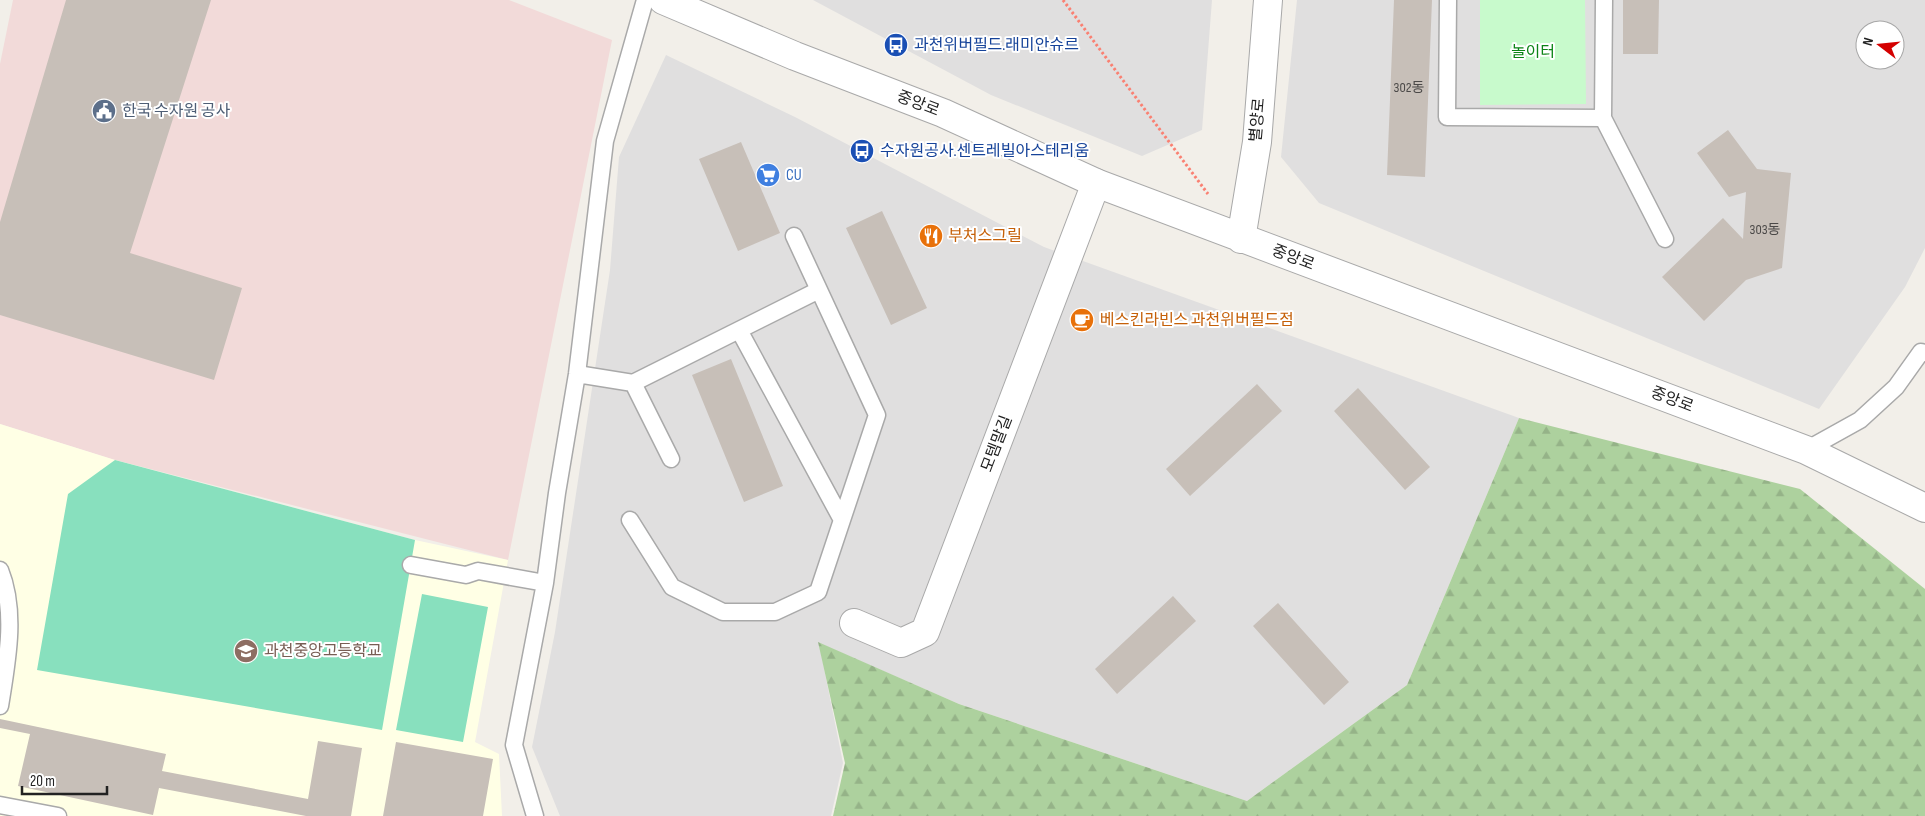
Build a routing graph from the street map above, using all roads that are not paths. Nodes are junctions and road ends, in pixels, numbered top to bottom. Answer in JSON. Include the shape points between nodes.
{"nodes":[{"id":1,"x":645,"y":0,"type":"edge"},
{"id":2,"x":663,"y":0,"type":"edge"},
{"id":3,"x":1268,"y":0,"type":"edge"},
{"id":4,"x":1448,"y":0,"type":"edge"},
{"id":5,"x":1604,"y":0,"type":"edge"},
{"id":6,"x":1603,"y":118,"type":"junction"},
{"id":7,"x":1096,"y":183,"type":"junction"},
{"id":8,"x":794,"y":236,"type":"dead end"},
{"id":9,"x":1242,"y":239,"type":"junction"},
{"id":10,"x":1665,"y":239,"type":"dead end"},
{"id":11,"x":819,"y":290,"type":"junction"},
{"id":12,"x":739,"y":330,"type":"junction"},
{"id":13,"x":1925,"y":353,"type":"edge"},
{"id":14,"x":577,"y":374,"type":"junction"},
{"id":15,"x":633,"y":383,"type":"junction"},
{"id":16,"x":1806,"y":450,"type":"junction"},
{"id":17,"x":671,"y":459,"type":"dead end"},
{"id":18,"x":1925,"y":508,"type":"edge"},
{"id":19,"x":630,"y":520,"type":"dead end"},
{"id":20,"x":842,"y":520,"type":"junction"},
{"id":21,"x":411,"y":565,"type":"dead end"},
{"id":22,"x":0,"y":570,"type":"edge"},
{"id":23,"x":545,"y":583,"type":"junction"},
{"id":24,"x":854,"y":624,"type":"dead end"},
{"id":25,"x":0,"y":706,"type":"edge"},
{"id":26,"x":0,"y":805,"type":"edge"},
{"id":27,"x":58,"y":816,"type":"edge"},
{"id":28,"x":535,"y":816,"type":"edge"}],
"edges":[{"from":1,"to":14,"type":"lane","via":[[605,142]]},
{"from":2,"to":7,"type":"street","name":"중앙로","via":[[942,113]]},
{"from":3,"to":9,"type":"street","name":"별양로","via":[[1257,142]]},
{"from":4,"to":6,"type":"lane","via":[[1447,117]]},
{"from":5,"to":6,"type":"lane"},
{"from":6,"to":10,"type":"lane"},
{"from":7,"to":9,"type":"street","name":"중앙로"},
{"from":7,"to":24,"type":"street","name":"모템말길","via":[[925,632],[901,642]]},
{"from":8,"to":11,"type":"lane"},
{"from":9,"to":16,"type":"street","name":"중앙로"},
{"from":11,"to":12,"type":"lane"},
{"from":11,"to":20,"type":"lane","via":[[877,415]]},
{"from":12,"to":15,"type":"lane"},
{"from":12,"to":20,"type":"lane"},
{"from":13,"to":16,"type":"lane","via":[[1921,352],[1896,387],[1860,420]]},
{"from":14,"to":15,"type":"lane"},
{"from":14,"to":23,"type":"lane"},
{"from":15,"to":17,"type":"lane"},
{"from":16,"to":18,"type":"street","name":"중앙로"},
{"from":19,"to":20,"type":"lane","via":[[672,588],[723,612],[775,612],[818,592]]},
{"from":21,"to":23,"type":"lane","via":[[466,575],[478,571]]},
{"from":22,"to":25,"type":"lane","via":[[9,617]]},
{"from":23,"to":28,"type":"lane","via":[[514,745]]},
{"from":26,"to":27,"type":"lane"}]}
